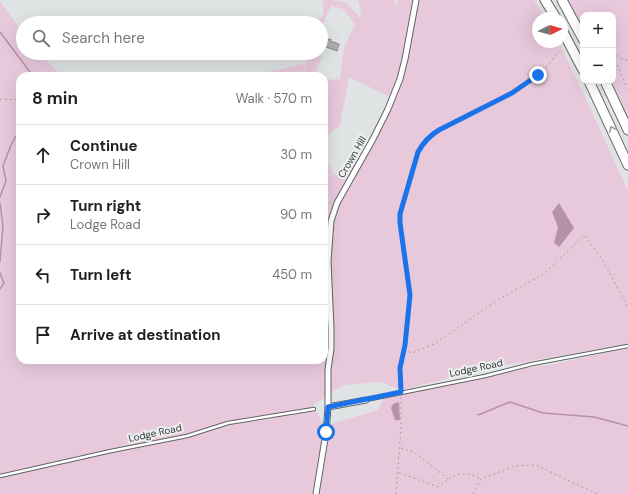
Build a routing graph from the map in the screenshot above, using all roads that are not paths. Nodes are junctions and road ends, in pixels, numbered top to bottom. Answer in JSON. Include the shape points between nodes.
{"nodes":[{"id":1,"x":416,"y":0,"type":"edge"},
{"id":2,"x":545,"y":0,"type":"edge"},
{"id":3,"x":562,"y":0,"type":"edge"},
{"id":4,"x":552,"y":12,"type":"edge"},
{"id":5,"x":580,"y":33,"type":"edge"},
{"id":6,"x":568,"y":41,"type":"edge"},
{"id":7,"x":580,"y":64,"type":"edge"},
{"id":8,"x":590,"y":84,"type":"edge"},
{"id":9,"x":606,"y":84,"type":"edge"},
{"id":10,"x":628,"y":130,"type":"edge"},
{"id":11,"x":628,"y":165,"type":"edge"},
{"id":12,"x":628,"y":346,"type":"edge"},
{"id":13,"x":366,"y":400,"type":"joint"},
{"id":14,"x":328,"y":407,"type":"junction"},
{"id":15,"x":314,"y":409,"type":"dead end"},
{"id":16,"x":0,"y":476,"type":"edge"},
{"id":17,"x":316,"y":494,"type":"edge"}],
"edges":[{"from":1,"to":14,"type":"street","name":"Crown Hill","via":[[400,79],[388,109],[344,190],[331,222],[328,261],[331,328]]},
{"from":2,"to":4,"type":"highway"},
{"from":3,"to":5,"type":"highway"},
{"from":6,"to":7,"type":"highway"},
{"from":11,"to":8,"type":"highway","one_way":true},
{"from":9,"to":10,"type":"highway"},
{"from":12,"to":13,"type":"lane","name":"Lodge Road"},
{"from":13,"to":14,"type":"street","name":"Lodge Road"},
{"from":14,"to":17,"type":"street","name":"Crown Hill"},
{"from":15,"to":16,"type":"lane","name":"Lodge Road","via":[[228,423],[187,436]]}]}
